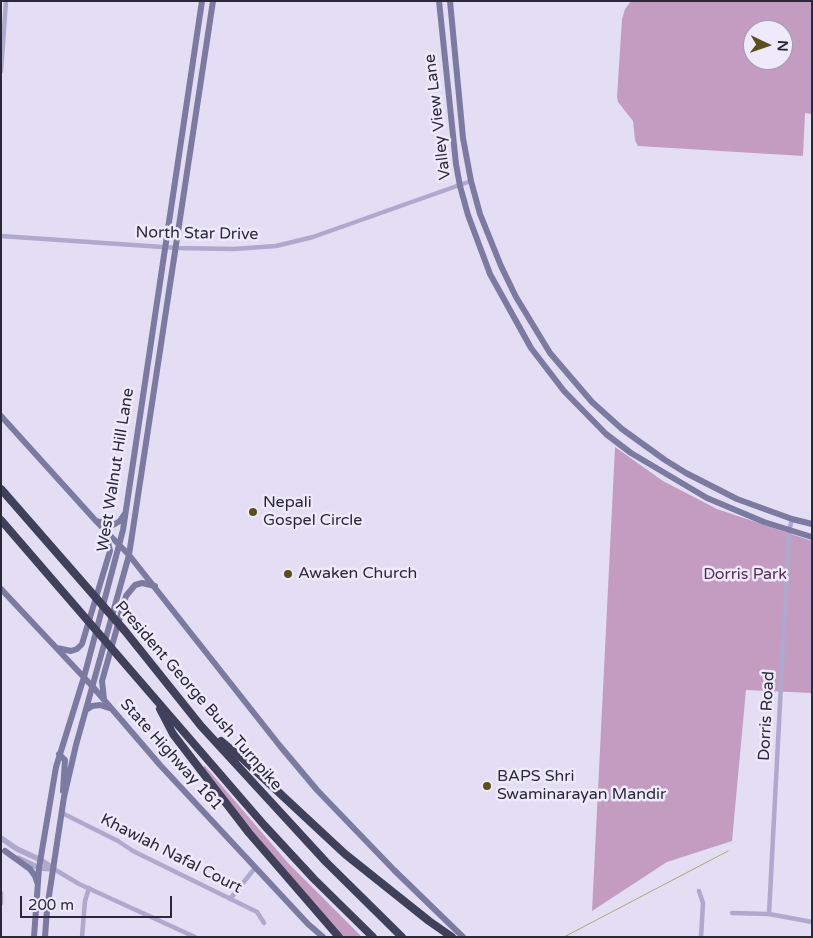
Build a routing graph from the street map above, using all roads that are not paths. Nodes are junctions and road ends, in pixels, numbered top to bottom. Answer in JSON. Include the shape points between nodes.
{"nodes":[{"id":1,"x":6,"y":1,"type":"edge"},
{"id":2,"x":202,"y":1,"type":"edge"},
{"id":3,"x":213,"y":1,"type":"edge"},
{"id":4,"x":439,"y":1,"type":"edge"},
{"id":5,"x":450,"y":1,"type":"edge"},
{"id":6,"x":197,"y":40,"type":"junction"},
{"id":7,"x":207,"y":41,"type":"junction"},
{"id":8,"x":1,"y":71,"type":"edge"},
{"id":9,"x":182,"y":132,"type":"junction"},
{"id":10,"x":193,"y":134,"type":"junction"},
{"id":11,"x":472,"y":181,"type":"junction"},
{"id":12,"x":460,"y":186,"type":"junction"},
{"id":13,"x":1,"y":236,"type":"edge"},
{"id":14,"x":164,"y":247,"type":"junction"},
{"id":15,"x":177,"y":248,"type":"junction"},
{"id":16,"x":1,"y":416,"type":"edge"},
{"id":17,"x":135,"y":449,"type":"junction"},
{"id":18,"x":145,"y":451,"type":"junction"},
{"id":19,"x":1,"y":489,"type":"edge"},
{"id":20,"x":125,"y":514,"type":"junction"},
{"id":21,"x":792,"y":519,"type":"junction"},
{"id":22,"x":1,"y":520,"type":"edge"},
{"id":23,"x":96,"y":521,"type":"junction"},
{"id":24,"x":812,"y":524,"type":"edge"},
{"id":25,"x":105,"y":530,"type":"junction"},
{"id":26,"x":789,"y":530,"type":"junction"},
{"id":27,"x":812,"y":537,"type":"edge"},
{"id":28,"x":120,"y":545,"type":"junction"},
{"id":29,"x":129,"y":555,"type":"junction"},
{"id":30,"x":155,"y":586,"type":"junction"},
{"id":31,"x":1,"y":589,"type":"edge"},
{"id":32,"x":57,"y":648,"type":"junction"},
{"id":33,"x":84,"y":677,"type":"junction"},
{"id":34,"x":93,"y":687,"type":"junction"},
{"id":35,"x":155,"y":698,"type":"junction"},
{"id":36,"x":105,"y":702,"type":"junction"},
{"id":37,"x":111,"y":709,"type":"junction"},
{"id":38,"x":85,"y":711,"type":"junction"},
{"id":39,"x":201,"y":726,"type":"junction"},
{"id":40,"x":59,"y":754,"type":"junction"},
{"id":41,"x":64,"y":797,"type":"junction"},
{"id":42,"x":62,"y":813,"type":"junction"},
{"id":43,"x":1,"y":838,"type":"edge"},
{"id":44,"x":3,"y":850,"type":"edge"},
{"id":45,"x":41,"y":860,"type":"junction"},
{"id":46,"x":40,"y":868,"type":"junction"},
{"id":47,"x":256,"y":868,"type":"junction"},
{"id":48,"x":54,"y":869,"type":"junction"},
{"id":49,"x":38,"y":886,"type":"junction"},
{"id":50,"x":89,"y":888,"type":"junction"},
{"id":51,"x":699,"y":891,"type":"dead end"},
{"id":52,"x":1,"y":893,"type":"edge"},
{"id":53,"x":230,"y":899,"type":"junction"},
{"id":54,"x":1,"y":903,"type":"edge"},
{"id":55,"x":732,"y":913,"type":"dead end"},
{"id":56,"x":769,"y":914,"type":"junction"},
{"id":57,"x":812,"y":922,"type":"edge"},
{"id":58,"x":264,"y":923,"type":"dead end"},
{"id":59,"x":34,"y":937,"type":"edge"},
{"id":60,"x":45,"y":937,"type":"edge"},
{"id":61,"x":82,"y":937,"type":"edge"},
{"id":62,"x":195,"y":937,"type":"edge"},
{"id":63,"x":323,"y":937,"type":"edge"},
{"id":64,"x":339,"y":937,"type":"edge"},
{"id":65,"x":373,"y":937,"type":"edge"},
{"id":66,"x":402,"y":937,"type":"edge"},
{"id":67,"x":452,"y":937,"type":"edge"},
{"id":68,"x":463,"y":937,"type":"edge"},
{"id":69,"x":701,"y":937,"type":"edge"}],
"edges":[{"from":1,"to":8,"type":"street"},
{"from":2,"to":6,"type":"main road","name":"West Walnut Hill Lane"},
{"from":3,"to":7,"type":"main road","name":"West Walnut Hill Lane"},
{"from":4,"to":12,"type":"main road","name":"Valley View Lane"},
{"from":5,"to":11,"type":"main road","name":"Valley View Lane","via":[[463,138]]},
{"from":6,"to":7,"type":"main road"},
{"from":6,"to":9,"type":"main road","name":"West Walnut Hill Lane"},
{"from":7,"to":10,"type":"main road","name":"West Walnut Hill Lane"},
{"from":9,"to":10,"type":"main road"},
{"from":9,"to":14,"type":"main road","name":"West Walnut Hill Lane"},
{"from":10,"to":15,"type":"main road","name":"West Walnut Hill Lane"},
{"from":11,"to":12,"type":"street","name":"North Star Drive"},
{"from":11,"to":21,"type":"main road","name":"Valley View Lane","via":[[489,239],[516,296],[550,353],[587,396],[622,429],[686,474],[737,499]]},
{"from":12,"to":15,"type":"street","name":"North Star Drive","via":[[282,245],[241,249]]},
{"from":12,"to":26,"type":"main road","name":"Valley View Lane","via":[[477,242],[502,296],[531,348],[564,391],[606,434],[638,458],[707,498]]},
{"from":13,"to":14,"type":"street","name":"North Star Drive"},
{"from":14,"to":15,"type":"street","name":"North Star Drive"},
{"from":14,"to":17,"type":"main road","name":"West Walnut Hill Lane"},
{"from":15,"to":18,"type":"main road","name":"West Walnut Hill Lane"},
{"from":16,"to":23,"type":"main road"},
{"from":17,"to":18,"type":"main road"},
{"from":17,"to":20,"type":"main road","name":"West Walnut Hill Lane"},
{"from":18,"to":29,"type":"main road","name":"West Walnut Hill Lane"},
{"from":19,"to":39,"type":"highway","name":"President George Bush Turnpike","via":[[125,631]]},
{"from":20,"to":23,"type":"main road","via":[[113,525]]},
{"from":20,"to":28,"type":"main road","name":"West Walnut Hill Lane"},
{"from":21,"to":24,"type":"main road","name":"Valley View Lane"},
{"from":21,"to":26,"type":"street","name":"Dorris Road"},
{"from":22,"to":35,"type":"highway","name":"President George Bush Turnpike"},
{"from":23,"to":25,"type":"main road"},
{"from":25,"to":28,"type":"main road"},
{"from":25,"to":32,"type":"main road","via":[[110,551],[82,644],[71,651]]},
{"from":26,"to":27,"type":"main road","name":"Valley View Lane"},
{"from":26,"to":56,"type":"street","name":"Dorris Road"},
{"from":28,"to":29,"type":"main road"},
{"from":28,"to":33,"type":"main road","name":"West Walnut Hill Lane"},
{"from":29,"to":30,"type":"main road"},
{"from":29,"to":34,"type":"main road","name":"West Walnut Hill Lane"},
{"from":30,"to":36,"type":"main road","via":[[135,584],[129,591],[102,681]]},
{"from":30,"to":68,"type":"main road","via":[[317,790]]},
{"from":31,"to":32,"type":"main road","name":"State Highway 161"},
{"from":32,"to":33,"type":"main road","name":"State Highway 161"},
{"from":33,"to":34,"type":"main road","name":"State Highway 161"},
{"from":33,"to":40,"type":"main road","name":"West Walnut Hill Lane"},
{"from":34,"to":36,"type":"main road","name":"State Highway 161"},
{"from":34,"to":38,"type":"main road","name":"West Walnut Hill Lane"},
{"from":35,"to":64,"type":"highway","via":[[173,734],[249,833]]},
{"from":35,"to":65,"type":"highway","name":"President George Bush Turnpike","via":[[289,852]]},
{"from":36,"to":37,"type":"main road","name":"State Highway 161"},
{"from":37,"to":38,"type":"main road","via":[[100,705]]},
{"from":37,"to":47,"type":"main road","name":"State Highway 161"},
{"from":38,"to":41,"type":"main road","name":"West Walnut Hill Lane"},
{"from":39,"to":66,"type":"highway","name":"President George Bush Turnpike","via":[[326,862]]},
{"from":39,"to":67,"type":"highway","via":[[244,760],[345,854]]},
{"from":40,"to":41,"type":"main road","via":[[65,760]]},
{"from":40,"to":45,"type":"main road","name":"West Walnut Hill Lane"},
{"from":41,"to":42,"type":"main road","name":"West Walnut Hill Lane"},
{"from":42,"to":48,"type":"main road","name":"West Walnut Hill Lane"},
{"from":42,"to":53,"type":"street","name":"Khawlah Nafal Court"},
{"from":43,"to":45,"type":"street","via":[[17,850]]},
{"from":44,"to":46,"type":"street"},
{"from":44,"to":49,"type":"main road","via":[[30,869]]},
{"from":45,"to":46,"type":"main road","name":"West Walnut Hill Lane"},
{"from":45,"to":48,"type":"street"},
{"from":46,"to":48,"type":"street"},
{"from":46,"to":49,"type":"main road","name":"West Walnut Hill Lane"},
{"from":47,"to":53,"type":"street"},
{"from":47,"to":63,"type":"main road","name":"State Highway 161"},
{"from":48,"to":50,"type":"street"},
{"from":48,"to":60,"type":"main road","name":"West Walnut Hill Lane"},
{"from":49,"to":59,"type":"main road","name":"West Walnut Hill Lane"},
{"from":50,"to":61,"type":"street"},
{"from":50,"to":62,"type":"street"},
{"from":51,"to":69,"type":"street","via":[[703,903]]},
{"from":52,"to":54,"type":"street"},
{"from":53,"to":58,"type":"street","name":"Khawlah Nafal Court","via":[[257,912]]},
{"from":55,"to":56,"type":"street"},
{"from":56,"to":57,"type":"street"}]}
